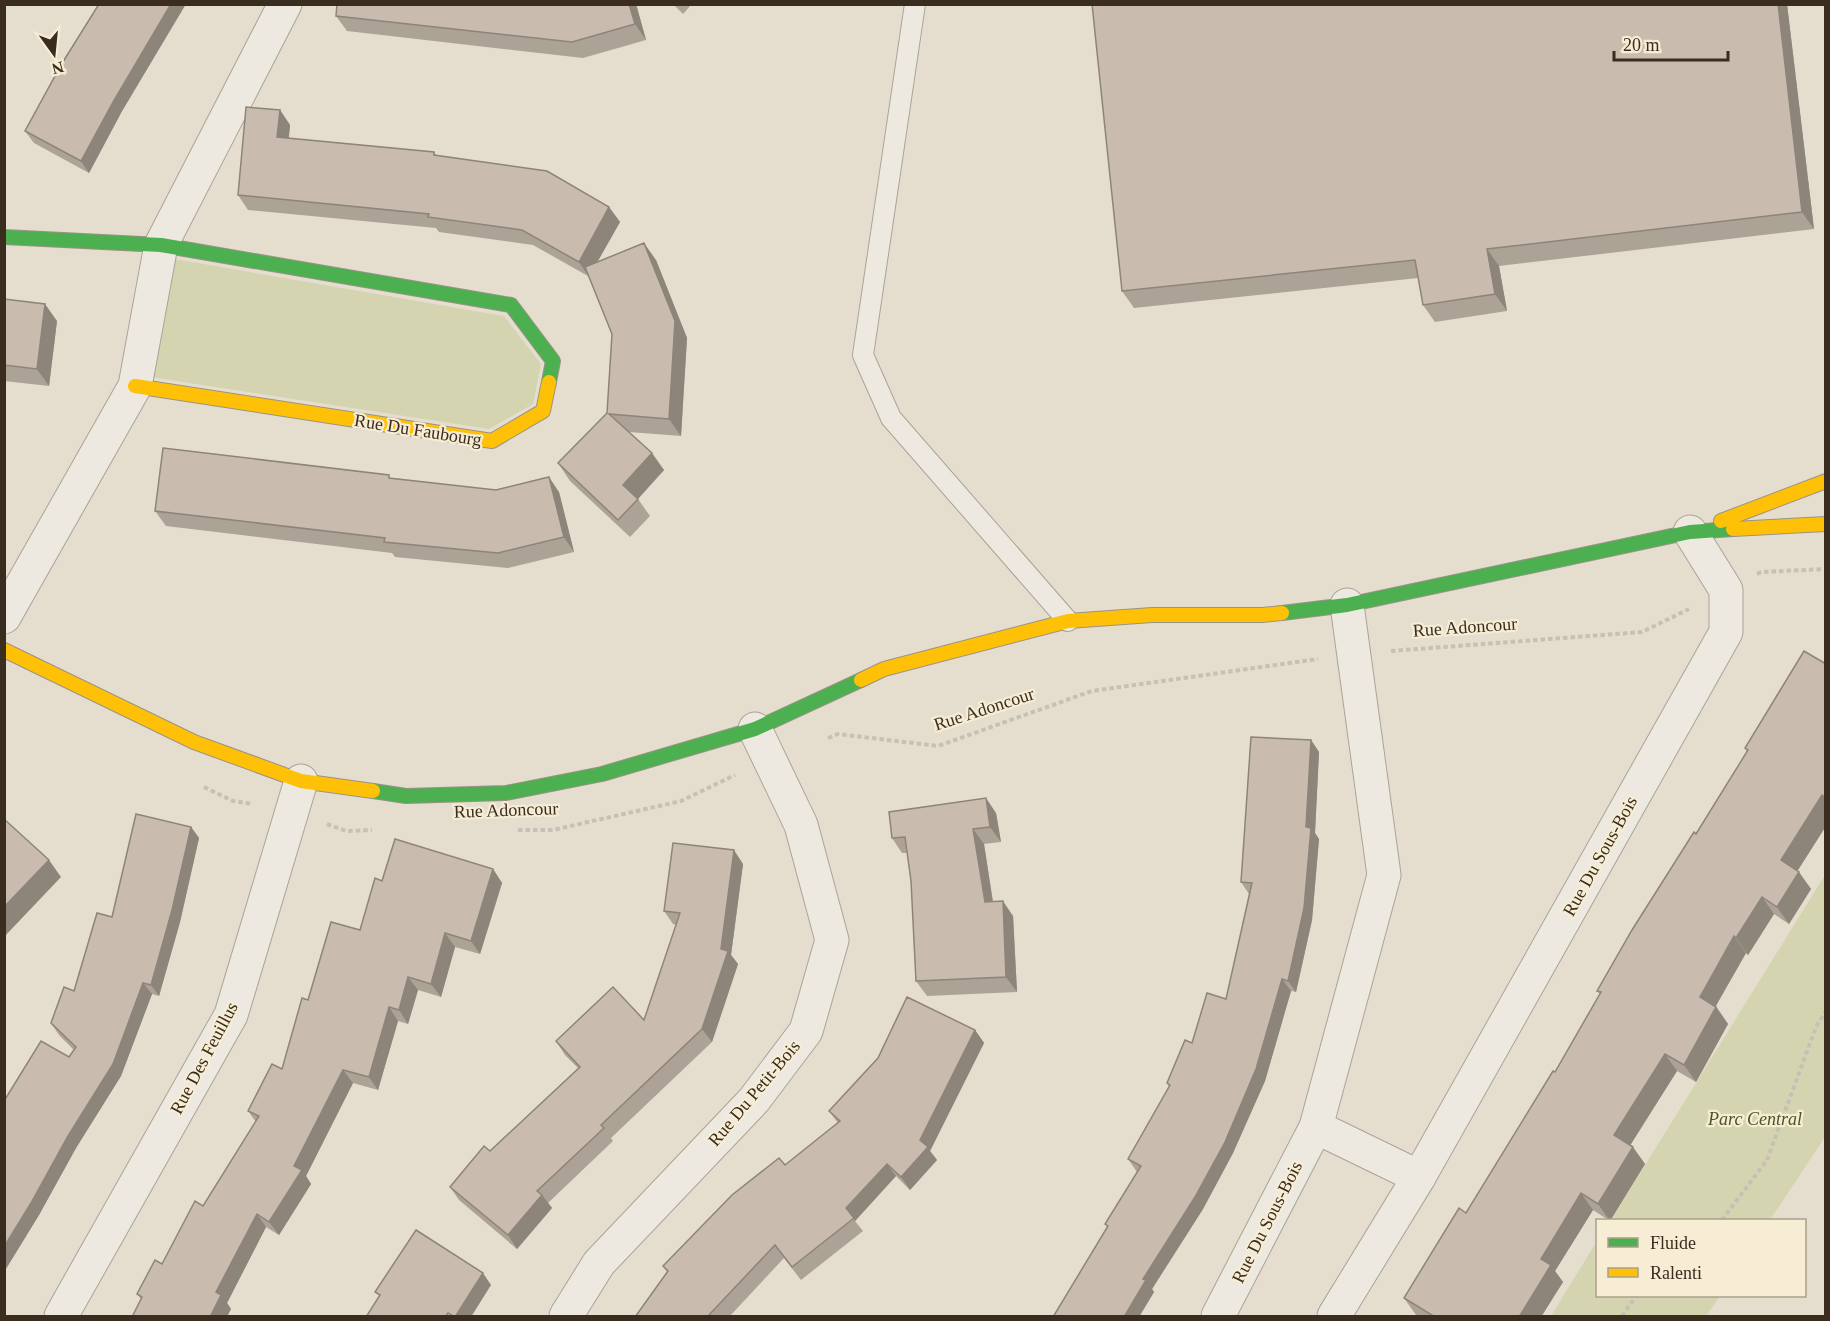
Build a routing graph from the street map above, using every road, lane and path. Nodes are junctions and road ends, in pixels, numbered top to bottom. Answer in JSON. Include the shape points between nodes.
{"nodes":[{"id":1,"x":285,"y":4,"type":"edge"},
{"id":2,"x":915,"y":4,"type":"edge"},
{"id":3,"x":4,"y":237,"type":"edge"},
{"id":4,"x":161,"y":245,"type":"junction"},
{"id":5,"x":135,"y":386,"type":"junction"},
{"id":6,"x":1826,"y":481,"type":"edge"},
{"id":7,"x":1826,"y":524,"type":"edge"},
{"id":8,"x":1690,"y":532,"type":"junction"},
{"id":9,"x":1826,"y":569,"type":"edge"},
{"id":10,"x":1726,"y":590,"type":"junction"},
{"id":11,"x":1347,"y":605,"type":"junction"},
{"id":12,"x":4,"y":617,"type":"edge"},
{"id":13,"x":1068,"y":621,"type":"junction"},
{"id":14,"x":4,"y":650,"type":"edge"},
{"id":15,"x":1354,"y":655,"type":"junction"},
{"id":16,"x":755,"y":729,"type":"junction"},
{"id":17,"x":770,"y":761,"type":"junction"},
{"id":18,"x":202,"y":786,"type":"dead end"},
{"id":19,"x":296,"y":796,"type":"junction"},
{"id":20,"x":380,"y":830,"type":"dead end"},
{"id":21,"x":507,"y":830,"type":"dead end"},
{"id":22,"x":1826,"y":1011,"type":"edge"},
{"id":23,"x":1316,"y":1127,"type":"junction"},
{"id":24,"x":1419,"y":1177,"type":"junction"},
{"id":25,"x":1723,"y":1219,"type":"edge"},
{"id":26,"x":1635,"y":1297,"type":"edge"},
{"id":27,"x":61,"y":1317,"type":"edge"},
{"id":28,"x":566,"y":1317,"type":"edge"},
{"id":29,"x":1218,"y":1317,"type":"edge"},
{"id":30,"x":1334,"y":1317,"type":"edge"},
{"id":31,"x":1622,"y":1317,"type":"edge"}],
"edges":[{"from":1,"to":4,"type":"street"},
{"from":2,"to":13,"type":"lane","via":[[863,355],[891,418]]},
{"from":3,"to":4,"type":"street","name":"Rue Du Faubourg"},
{"from":4,"to":5,"type":"street"},
{"from":4,"to":5,"type":"street","name":"Rue Du Faubourg","via":[[511,305],[553,361],[543,411],[492,441]]},
{"from":5,"to":12,"type":"street"},
{"from":6,"to":8,"type":"street","name":"Rue Adoncour"},
{"from":7,"to":8,"type":"street","name":"Rue Adoncour"},
{"from":8,"to":10,"type":"street"},
{"from":8,"to":11,"type":"street","name":"Rue Adoncour"},
{"from":9,"to":10,"type":"path","name":"Rue Adoncour","via":[[1761,572]]},
{"from":10,"to":15,"type":"path","name":"Rue Adoncour","via":[[1642,632]]},
{"from":10,"to":24,"type":"street","name":"Rue Du Sous-Bois","via":[[1726,632]]},
{"from":11,"to":13,"type":"street","name":"Rue Adoncour","via":[[1262,615],[1152,615]]},
{"from":11,"to":15,"type":"street","name":"Rue Du Sous-Bois"},
{"from":13,"to":16,"type":"street","name":"Rue Adoncour","via":[[884,669]]},
{"from":14,"to":19,"type":"street","name":"Rue Adoncour"},
{"from":15,"to":17,"type":"path","name":"Rue Adoncour","via":[[1092,691],[938,746],[838,734]]},
{"from":15,"to":23,"type":"street","name":"Rue Du Sous-Bois","via":[[1384,875]]},
{"from":16,"to":17,"type":"street","name":"Rue Du Petit-Bois"},
{"from":16,"to":19,"type":"street","name":"Rue Adoncour","via":[[602,774],[506,793]]},
{"from":17,"to":21,"type":"path","name":"Rue Adoncour","via":[[681,801],[553,830]]},
{"from":17,"to":28,"type":"street","name":"Rue Du Petit-Bois","via":[[801,825],[832,940],[807,1031],[754,1100],[599,1263]]},
{"from":18,"to":19,"type":"path","via":[[233,801]]},
{"from":19,"to":20,"type":"path","via":[[346,831]]},
{"from":19,"to":27,"type":"street","name":"Rue Des Feuillus","via":[[231,1015]]},
{"from":22,"to":25,"type":"path","via":[[1815,1027],[1767,1160]]},
{"from":23,"to":24,"type":"street"},
{"from":23,"to":29,"type":"street","name":"Rue Du Sous-Bois"},
{"from":24,"to":30,"type":"street","name":"Rue Du Sous-Bois"},
{"from":26,"to":31,"type":"path"}]}
